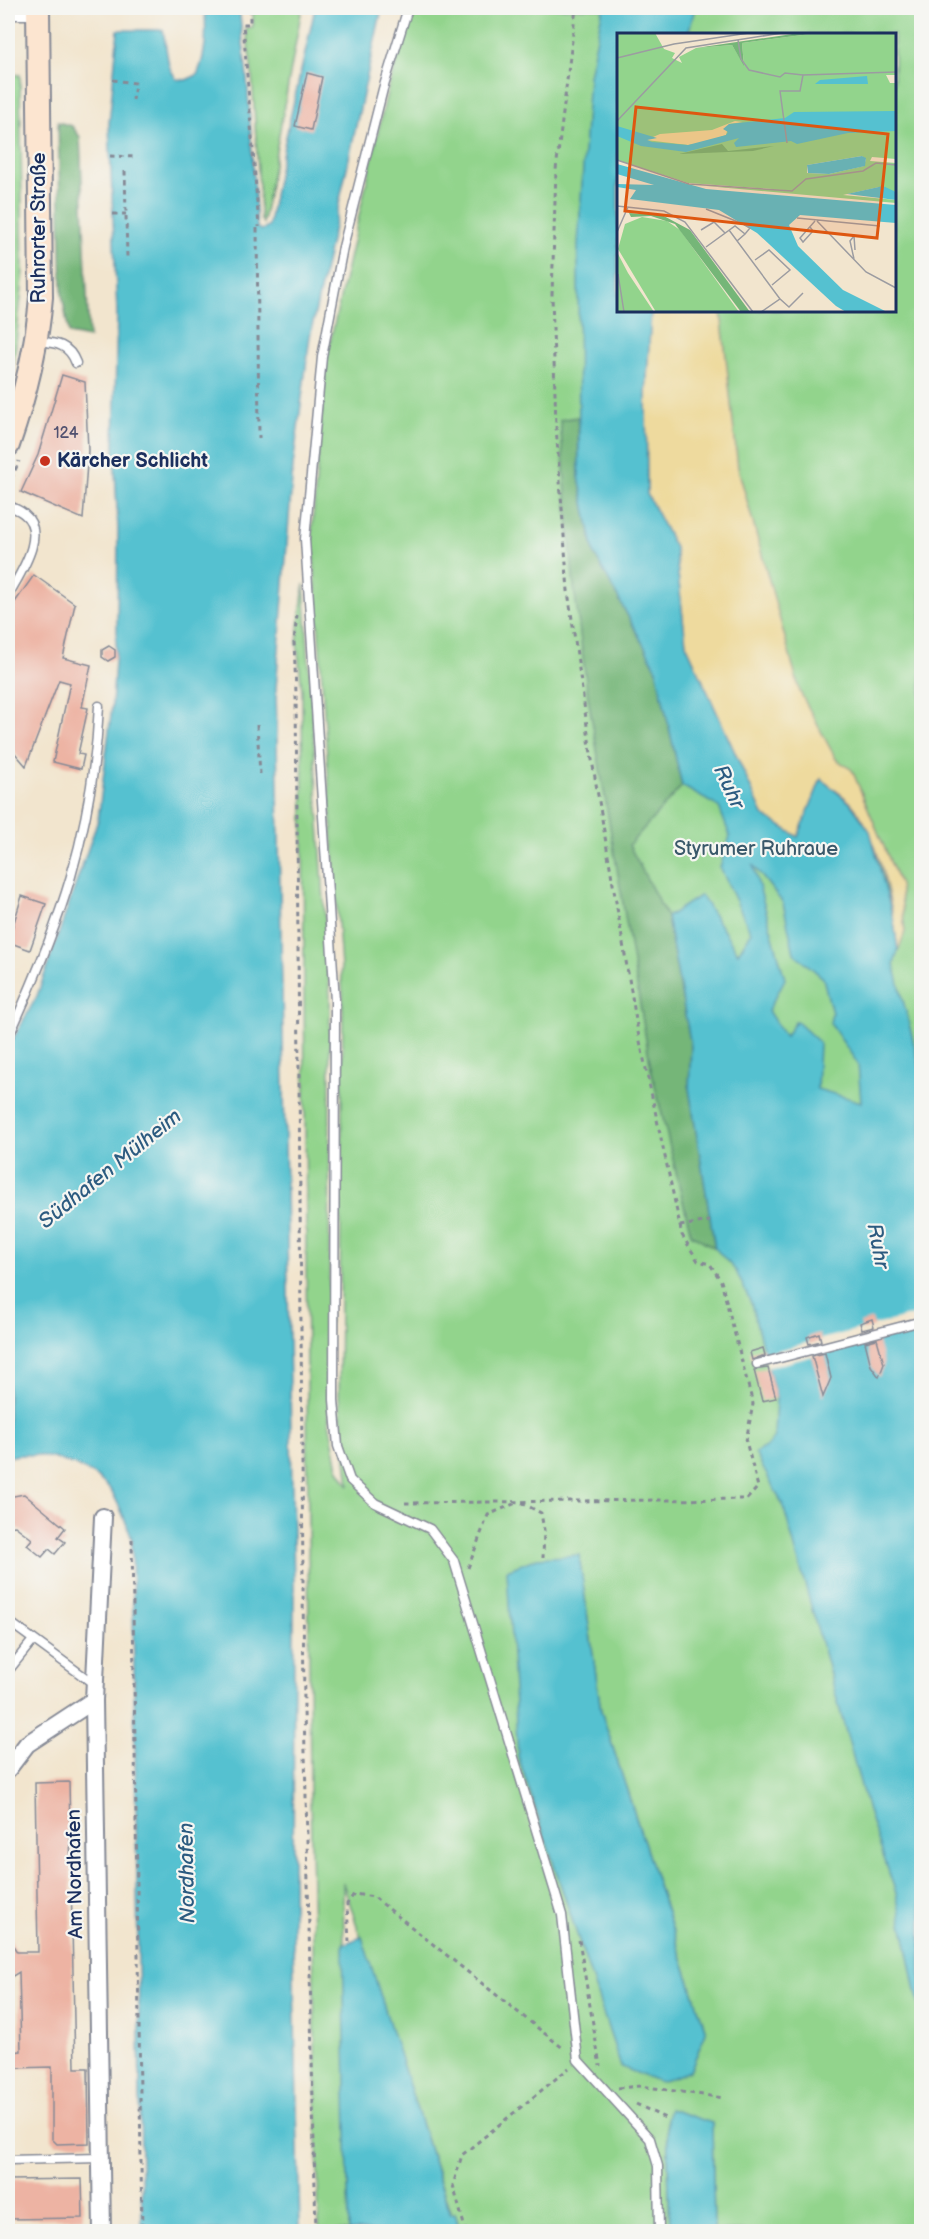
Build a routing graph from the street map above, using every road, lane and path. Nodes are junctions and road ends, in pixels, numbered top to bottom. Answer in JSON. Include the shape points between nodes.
{"nodes":[{"id":1,"x":250,"y":8,"type":"edge"},
{"id":2,"x":408,"y":8,"type":"edge"},
{"id":3,"x":576,"y":8,"type":"edge"},
{"id":4,"x":38,"y":11,"type":"edge"},
{"id":5,"x":8,"y":15,"type":"edge"},
{"id":6,"x":113,"y":80,"type":"dead end"},
{"id":7,"x":133,"y":100,"type":"dead end"},
{"id":8,"x":111,"y":156,"type":"dead end"},
{"id":9,"x":136,"y":157,"type":"dead end"},
{"id":10,"x":125,"y":171,"type":"dead end"},
{"id":11,"x":113,"y":214,"type":"dead end"},
{"id":12,"x":126,"y":214,"type":"junction"},
{"id":13,"x":127,"y":259,"type":"dead end"},
{"id":14,"x":38,"y":340,"type":"junction"},
{"id":15,"x":76,"y":363,"type":"dead end"},
{"id":16,"x":259,"y":438,"type":"dead end"},
{"id":17,"x":8,"y":445,"type":"edge"},
{"id":18,"x":8,"y":505,"type":"edge"},
{"id":19,"x":8,"y":596,"type":"edge"},
{"id":20,"x":297,"y":607,"type":"dead end"},
{"id":21,"x":99,"y":706,"type":"dead end"},
{"id":22,"x":257,"y":725,"type":"dead end"},
{"id":23,"x":260,"y":774,"type":"dead end"},
{"id":24,"x":8,"y":1038,"type":"edge"},
{"id":25,"x":710,"y":1221,"type":"dead end"},
{"id":26,"x":680,"y":1227,"type":"junction"},
{"id":27,"x":921,"y":1321,"type":"edge"},
{"id":28,"x":757,"y":1364,"type":"dead end"},
{"id":29,"x":519,"y":1502,"type":"junction"},
{"id":30,"x":375,"y":1503,"type":"junction"},
{"id":31,"x":103,"y":1517,"type":"dead end"},
{"id":32,"x":132,"y":1539,"type":"dead end"},
{"id":33,"x":543,"y":1558,"type":"dead end"},
{"id":34,"x":462,"y":1586,"type":"junction"},
{"id":35,"x":8,"y":1621,"type":"edge"},
{"id":36,"x":33,"y":1640,"type":"junction"},
{"id":37,"x":8,"y":1671,"type":"edge"},
{"id":38,"x":94,"y":1692,"type":"junction"},
{"id":39,"x":8,"y":1769,"type":"edge"},
{"id":40,"x":579,"y":1940,"type":"dead end"},
{"id":41,"x":349,"y":1942,"type":"dead end"},
{"id":42,"x":578,"y":2060,"type":"junction"},
{"id":43,"x":604,"y":2089,"type":"junction"},
{"id":44,"x":724,"y":2098,"type":"dead end"},
{"id":45,"x":101,"y":2158,"type":"junction"},
{"id":46,"x":8,"y":2160,"type":"edge"},
{"id":47,"x":102,"y":2232,"type":"edge"},
{"id":48,"x":142,"y":2232,"type":"edge"},
{"id":49,"x":316,"y":2232,"type":"edge"},
{"id":50,"x":466,"y":2232,"type":"edge"},
{"id":51,"x":659,"y":2232,"type":"edge"}],
"edges":[{"from":1,"to":16,"type":"path","via":[[250,24],[243,24],[258,228]]},
{"from":2,"to":30,"type":"lane","via":[[349,224],[324,346],[305,539],[335,1000],[334,1400],[338,1446],[350,1480]]},
{"from":3,"to":26,"type":"path","via":[[556,170],[552,295],[556,426],[568,591],[638,1032]]},
{"from":4,"to":5,"type":"lane"},
{"from":4,"to":14,"type":"main road","name":"Ruhrorter Straße"},
{"from":6,"to":7,"type":"path","via":[[135,83]]},
{"from":8,"to":9,"type":"path"},
{"from":10,"to":12,"type":"path"},
{"from":11,"to":12,"type":"path"},
{"from":12,"to":13,"type":"path"},
{"from":14,"to":15,"type":"lane","via":[[65,346]]},
{"from":14,"to":17,"type":"main road","name":"Ruhrorter Straße"},
{"from":18,"to":19,"type":"lane","via":[[33,524],[28,558]]},
{"from":20,"to":49,"type":"path","via":[[294,641],[303,1673]]},
{"from":21,"to":24,"type":"lane","via":[[91,801],[76,865],[58,922]]},
{"from":22,"to":23,"type":"path"},
{"from":25,"to":26,"type":"path"},
{"from":26,"to":29,"type":"path","via":[[698,1261],[710,1264],[721,1281],[753,1404],[746,1441],[758,1487],[747,1499]]},
{"from":27,"to":28,"type":"lane"},
{"from":29,"to":30,"type":"path"},
{"from":29,"to":33,"type":"path","via":[[541,1513]]},
{"from":29,"to":34,"type":"path","via":[[488,1515]]},
{"from":30,"to":34,"type":"lane","via":[[430,1529],[454,1561]]},
{"from":31,"to":38,"type":"street","name":"Am Nordhafen"},
{"from":32,"to":48,"type":"path"},
{"from":34,"to":42,"type":"lane","via":[[561,1915]]},
{"from":35,"to":36,"type":"lane"},
{"from":36,"to":37,"type":"lane"},
{"from":36,"to":38,"type":"lane"},
{"from":38,"to":39,"type":"street","via":[[27,1744]]},
{"from":38,"to":45,"type":"street","name":"Am Nordhafen"},
{"from":40,"to":43,"type":"path"},
{"from":41,"to":42,"type":"path","via":[[347,1904],[354,1894],[374,1897]]},
{"from":42,"to":43,"type":"lane"},
{"from":42,"to":50,"type":"path","via":[[462,2155],[453,2185]]},
{"from":43,"to":44,"type":"path","via":[[640,2086]]},
{"from":43,"to":51,"type":"lane","via":[[650,2139],[658,2166]]},
{"from":45,"to":46,"type":"lane"},
{"from":45,"to":47,"type":"street","name":"Am Nordhafen"}]}
